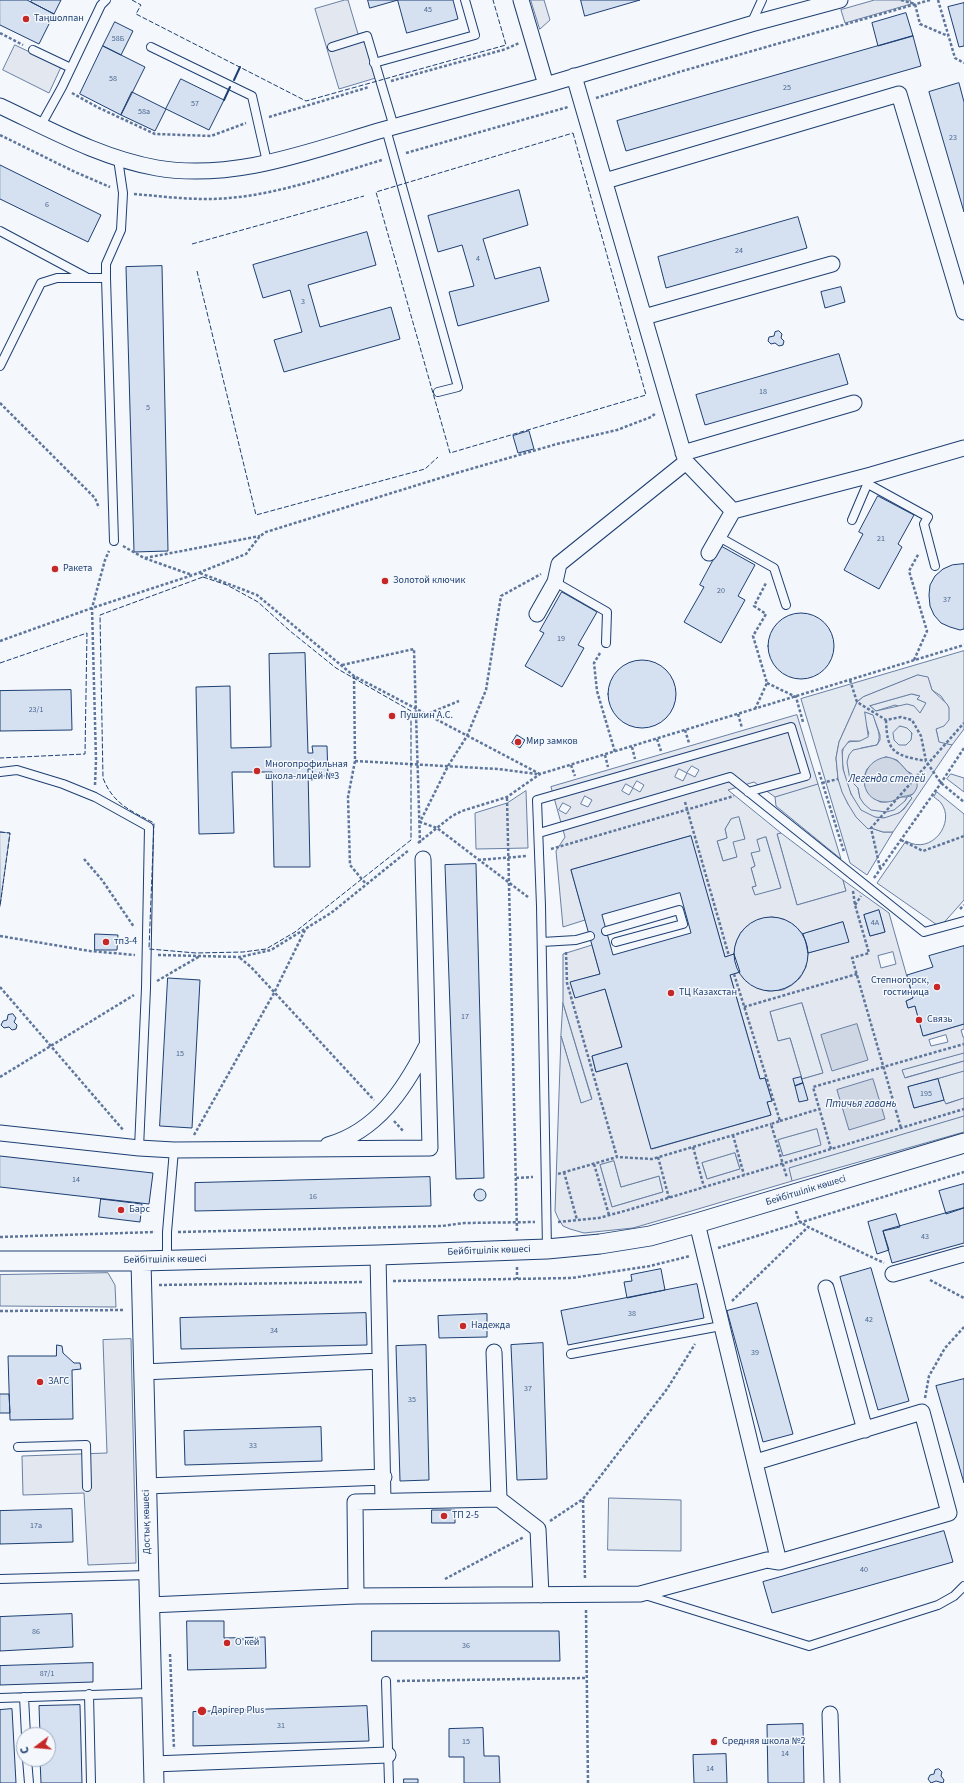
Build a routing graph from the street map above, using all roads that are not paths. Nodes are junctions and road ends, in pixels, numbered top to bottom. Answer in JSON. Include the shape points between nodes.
{"nodes":[{"id":1,"x":106,"y":0,"type":"edge"},
{"id":2,"x":465,"y":0,"type":"edge"},
{"id":3,"x":521,"y":0,"type":"edge"},
{"id":4,"x":762,"y":0,"type":"edge"},
{"id":5,"x":840,"y":0,"type":"edge"},
{"id":6,"x":751,"y":24,"type":"junction"},
{"id":7,"x":151,"y":46,"type":"dead end"},
{"id":8,"x":332,"y":46,"type":"dead end"},
{"id":9,"x":33,"y":50,"type":"road end"},
{"id":10,"x":374,"y":63,"type":"junction"},
{"id":11,"x":71,"y":68,"type":"junction"},
{"id":12,"x":574,"y":76,"type":"junction"},
{"id":13,"x":546,"y":85,"type":"junction"},
{"id":14,"x":0,"y":106,"type":"edge"},
{"id":15,"x":41,"y":125,"type":"junction"},
{"id":16,"x":390,"y":128,"type":"junction"},
{"id":17,"x":118,"y":159,"type":"junction"},
{"id":18,"x":267,"y":162,"type":"junction"},
{"id":19,"x":605,"y":181,"type":"junction"},
{"id":20,"x":0,"y":231,"type":"edge"},
{"id":21,"x":832,"y":264,"type":"dead end"},
{"id":22,"x":88,"y":278,"type":"junction"},
{"id":23,"x":106,"y":278,"type":"junction"},
{"id":24,"x":964,"y":312,"type":"edge"},
{"id":25,"x":644,"y":317,"type":"junction"},
{"id":26,"x":0,"y":366,"type":"edge"},
{"id":27,"x":438,"y":392,"type":"dead end"},
{"id":28,"x":854,"y":403,"type":"dead end"},
{"id":29,"x":964,"y":448,"type":"edge"},
{"id":30,"x":685,"y":458,"type":"junction"},
{"id":31,"x":869,"y":480,"type":"junction"},
{"id":32,"x":733,"y":511,"type":"junction"},
{"id":33,"x":852,"y":520,"type":"dead end"},
{"id":34,"x":719,"y":537,"type":"junction"},
{"id":35,"x":114,"y":541,"type":"road end"},
{"id":36,"x":709,"y":553,"type":"dead end"},
{"id":37,"x":935,"y":566,"type":"dead end"},
{"id":38,"x":555,"y":582,"type":"junction"},
{"id":39,"x":786,"y":604,"type":"dead end"},
{"id":40,"x":536,"y":614,"type":"dead end"},
{"id":41,"x":606,"y":643,"type":"road end"},
{"id":42,"x":0,"y":772,"type":"edge"},
{"id":43,"x":748,"y":792,"type":"junction"},
{"id":44,"x":539,"y":834,"type":"junction"},
{"id":45,"x":423,"y":859,"type":"road end"},
{"id":46,"x":964,"y":922,"type":"edge"},
{"id":47,"x":606,"y":931,"type":"dead end"},
{"id":48,"x":590,"y":936,"type":"dead end"},
{"id":49,"x":542,"y":942,"type":"junction"},
{"id":50,"x":616,"y":942,"type":"dead end"},
{"id":51,"x":427,"y":1045,"type":"junction"},
{"id":52,"x":0,"y":1133,"type":"edge"},
{"id":53,"x":964,"y":1143,"type":"edge"},
{"id":54,"x":139,"y":1148,"type":"junction"},
{"id":55,"x":180,"y":1149,"type":"junction"},
{"id":56,"x":313,"y":1149,"type":"junction"},
{"id":57,"x":697,"y":1223,"type":"junction"},
{"id":58,"x":547,"y":1249,"type":"junction"},
{"id":59,"x":964,"y":1254,"type":"edge"},
{"id":60,"x":378,"y":1255,"type":"junction"},
{"id":61,"x":167,"y":1260,"type":"junction"},
{"id":62,"x":0,"y":1261,"type":"edge"},
{"id":63,"x":141,"y":1261,"type":"junction"},
{"id":64,"x":898,"y":1273,"type":"road end"},
{"id":65,"x":826,"y":1288,"type":"dead end"},
{"id":66,"x":719,"y":1320,"type":"junction"},
{"id":67,"x":494,"y":1352,"type":"dead end"},
{"id":68,"x":571,"y":1354,"type":"dead end"},
{"id":69,"x":380,"y":1361,"type":"junction"},
{"id":70,"x":143,"y":1372,"type":"junction"},
{"id":71,"x":865,"y":1430,"type":"junction"},
{"id":72,"x":18,"y":1447,"type":"dead end"},
{"id":73,"x":756,"y":1462,"type":"junction"},
{"id":74,"x":384,"y":1477,"type":"junction"},
{"id":75,"x":146,"y":1486,"type":"junction"},
{"id":76,"x":87,"y":1487,"type":"dead end"},
{"id":77,"x":499,"y":1499,"type":"junction"},
{"id":78,"x":383,"y":1501,"type":"junction"},
{"id":79,"x":779,"y":1562,"type":"junction"},
{"id":80,"x":149,"y":1574,"type":"junction"},
{"id":81,"x":0,"y":1579,"type":"edge"},
{"id":82,"x":964,"y":1586,"type":"edge"},
{"id":83,"x":640,"y":1594,"type":"junction"},
{"id":84,"x":541,"y":1595,"type":"junction"},
{"id":85,"x":356,"y":1596,"type":"junction"},
{"id":86,"x":149,"y":1605,"type":"junction"},
{"id":87,"x":386,"y":1681,"type":"road end"},
{"id":88,"x":151,"y":1693,"type":"junction"},
{"id":89,"x":89,"y":1694,"type":"junction"},
{"id":90,"x":24,"y":1697,"type":"junction"},
{"id":91,"x":0,"y":1698,"type":"edge"},
{"id":92,"x":830,"y":1714,"type":"dead end"},
{"id":93,"x":26,"y":1727,"type":"edge"},
{"id":94,"x":388,"y":1754,"type":"junction"},
{"id":95,"x":153,"y":1764,"type":"junction"},
{"id":96,"x":28,"y":1767,"type":"edge"},
{"id":97,"x":29,"y":1783,"type":"edge"},
{"id":98,"x":91,"y":1783,"type":"edge"},
{"id":99,"x":154,"y":1783,"type":"edge"},
{"id":100,"x":389,"y":1783,"type":"edge"},
{"id":101,"x":832,"y":1783,"type":"edge"}],
"edges":[{"from":1,"to":11,"type":"lane","via":[[101,5]]},
{"from":2,"to":10,"type":"lane","via":[[475,35]]},
{"from":3,"to":13,"type":"street"},
{"from":4,"to":6,"type":"lane"},
{"from":5,"to":6,"type":"street"},
{"from":6,"to":12,"type":"street"},
{"from":7,"to":18,"type":"lane","via":[[252,96]]},
{"from":8,"to":10,"type":"lane","via":[[366,36]]},
{"from":9,"to":11,"type":"lane"},
{"from":10,"to":16,"type":"lane"},
{"from":11,"to":15,"type":"lane"},
{"from":12,"to":13,"type":"street"},
{"from":12,"to":19,"type":"street"},
{"from":13,"to":16,"type":"street"},
{"from":14,"to":15,"type":"street"},
{"from":15,"to":17,"type":"street"},
{"from":16,"to":18,"type":"street"},
{"from":16,"to":27,"type":"lane","via":[[458,386]]},
{"from":17,"to":18,"type":"street","via":[[158,168],[201,171],[238,169]]},
{"from":17,"to":23,"type":"lane","via":[[123,193],[121,230],[106,264]]},
{"from":19,"to":24,"type":"street","via":[[899,94]]},
{"from":19,"to":25,"type":"street"},
{"from":20,"to":22,"type":"lane"},
{"from":21,"to":25,"type":"street"},
{"from":22,"to":23,"type":"lane"},
{"from":22,"to":26,"type":"lane","via":[[57,278],[41,283]]},
{"from":23,"to":35,"type":"lane"},
{"from":25,"to":30,"type":"street"},
{"from":28,"to":30,"type":"street"},
{"from":29,"to":31,"type":"street"},
{"from":30,"to":32,"type":"street"},
{"from":30,"to":38,"type":"street","via":[[559,564]]},
{"from":31,"to":32,"type":"street"},
{"from":31,"to":33,"type":"lane"},
{"from":31,"to":37,"type":"lane","via":[[928,517],[924,524]]},
{"from":32,"to":34,"type":"street"},
{"from":34,"to":36,"type":"street"},
{"from":34,"to":39,"type":"lane","via":[[774,568]]},
{"from":38,"to":40,"type":"street"},
{"from":38,"to":41,"type":"lane","via":[[607,612]]},
{"from":42,"to":54,"type":"lane","via":[[17,770],[63,784],[95,797],[149,828]]},
{"from":43,"to":44,"type":"lane","via":[[730,777]]},
{"from":43,"to":44,"type":"lane","via":[[806,776],[791,727],[537,800]]},
{"from":43,"to":46,"type":"lane","via":[[924,932]]},
{"from":44,"to":49,"type":"lane"},
{"from":45,"to":51,"type":"street"},
{"from":47,"to":50,"type":"lane","via":[[678,910],[683,924]]},
{"from":48,"to":49,"type":"lane","via":[[576,940]]},
{"from":49,"to":58,"type":"lane"},
{"from":51,"to":56,"type":"street","via":[[398,1095],[371,1124],[353,1136]]},
{"from":51,"to":56,"type":"street","via":[[430,1148]]},
{"from":52,"to":54,"type":"street"},
{"from":53,"to":57,"type":"street","name":"Бейбітшілік көшесі"},
{"from":54,"to":55,"type":"street"},
{"from":55,"to":56,"type":"street"},
{"from":55,"to":61,"type":"lane","via":[[166,1232]]},
{"from":57,"to":58,"type":"street","name":"Бейбітшілік көшесі","via":[[650,1236]]},
{"from":57,"to":66,"type":"street"},
{"from":58,"to":60,"type":"street","name":"Бейбітшілік көшесі"},
{"from":59,"to":64,"type":"street"},
{"from":60,"to":61,"type":"street","name":"Бейбітшілік көшесі"},
{"from":60,"to":69,"type":"street"},
{"from":61,"to":63,"type":"street","name":"Бейбітшілік көшесі"},
{"from":62,"to":63,"type":"street","name":"Бейбітшілік көшесі"},
{"from":63,"to":70,"type":"street","name":"Достық көшесі"},
{"from":65,"to":71,"type":"street"},
{"from":66,"to":68,"type":"lane","via":[[706,1328]]},
{"from":66,"to":73,"type":"street"},
{"from":67,"to":77,"type":"street"},
{"from":69,"to":70,"type":"street"},
{"from":69,"to":74,"type":"street"},
{"from":70,"to":75,"type":"street","name":"Достық көшесі"},
{"from":71,"to":73,"type":"street"},
{"from":71,"to":79,"type":"street","via":[[922,1412],[949,1513]]},
{"from":72,"to":76,"type":"lane","via":[[86,1445]]},
{"from":73,"to":79,"type":"street"},
{"from":74,"to":75,"type":"street"},
{"from":74,"to":78,"type":"street"},
{"from":75,"to":80,"type":"street","name":"Достық көшесі"},
{"from":77,"to":78,"type":"street"},
{"from":77,"to":84,"type":"street","via":[[538,1529]]},
{"from":78,"to":85,"type":"street","via":[[355,1502]]},
{"from":79,"to":83,"type":"street","via":[[767,1560]]},
{"from":80,"to":81,"type":"lane"},
{"from":80,"to":86,"type":"street","name":"Достық көшесі"},
{"from":82,"to":83,"type":"lane","via":[[954,1596],[938,1605],[810,1646]]},
{"from":83,"to":84,"type":"street"},
{"from":84,"to":85,"type":"street"},
{"from":85,"to":86,"type":"street"},
{"from":86,"to":88,"type":"street","name":"Достық көшесі"},
{"from":87,"to":94,"type":"lane"},
{"from":88,"to":89,"type":"lane"},
{"from":88,"to":95,"type":"street","name":"Достық көшесі"},
{"from":89,"to":90,"type":"lane"},
{"from":89,"to":98,"type":"lane"},
{"from":90,"to":91,"type":"lane"},
{"from":90,"to":93,"type":"lane"},
{"from":92,"to":101,"type":"street"},
{"from":94,"to":95,"type":"street"},
{"from":94,"to":100,"type":"lane"},
{"from":95,"to":99,"type":"street","name":"Достық көшесі"},
{"from":96,"to":97,"type":"lane"}]}
